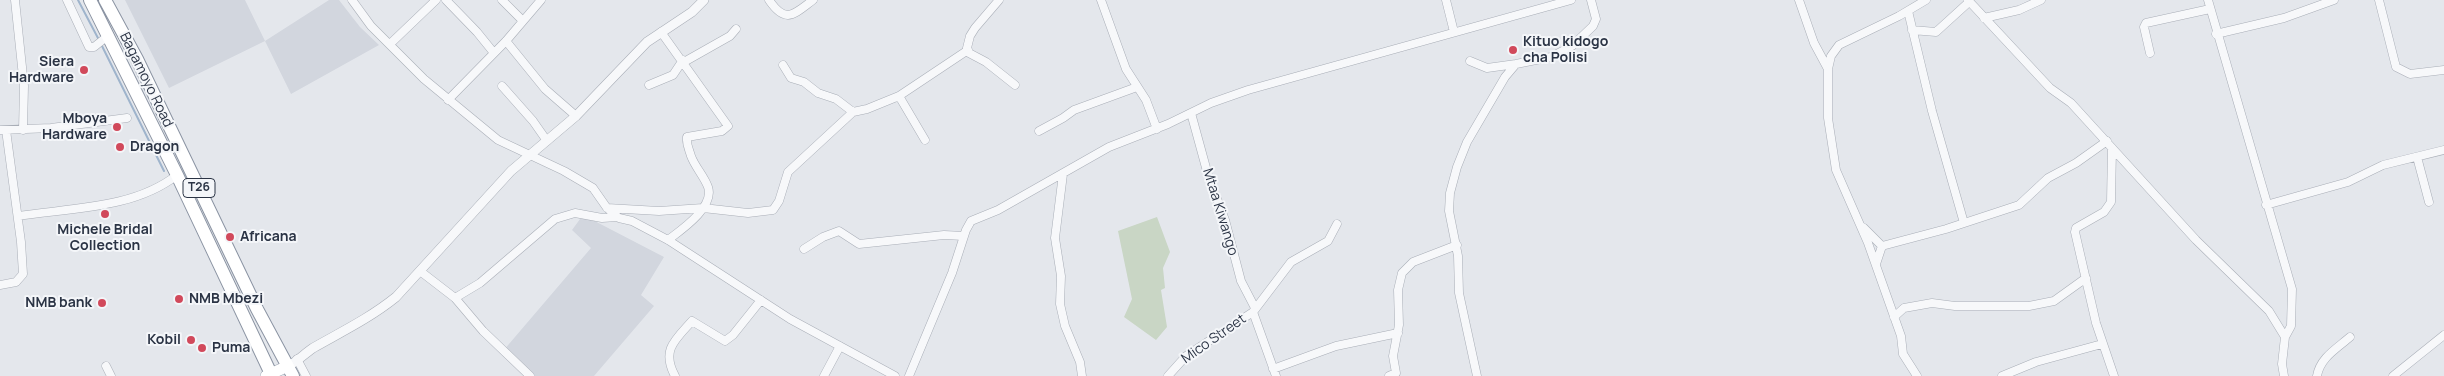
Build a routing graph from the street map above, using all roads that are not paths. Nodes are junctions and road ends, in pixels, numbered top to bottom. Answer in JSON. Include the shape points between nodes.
{"nodes":[{"id":1,"x":15,"y":0,"type":"edge"},
{"id":2,"x":67,"y":0,"type":"edge"},
{"id":3,"x":90,"y":0,"type":"edge"},
{"id":4,"x":105,"y":0,"type":"edge"},
{"id":5,"x":352,"y":0,"type":"edge"},
{"id":6,"x":436,"y":0,"type":"edge"},
{"id":7,"x":446,"y":0,"type":"edge"},
{"id":8,"x":502,"y":0,"type":"edge"},
{"id":9,"x":540,"y":0,"type":"edge"},
{"id":10,"x":704,"y":0,"type":"edge"},
{"id":11,"x":769,"y":0,"type":"edge"},
{"id":12,"x":813,"y":0,"type":"edge"},
{"id":13,"x":999,"y":0,"type":"edge"},
{"id":14,"x":1101,"y":0,"type":"edge"},
{"id":15,"x":1446,"y":0,"type":"edge"},
{"id":16,"x":1571,"y":0,"type":"edge"},
{"id":17,"x":1591,"y":0,"type":"edge"},
{"id":18,"x":1799,"y":0,"type":"edge"},
{"id":19,"x":1926,"y":0,"type":"edge"},
{"id":20,"x":2041,"y":0,"type":"edge"},
{"id":21,"x":2208,"y":0,"type":"edge"},
{"id":22,"x":2334,"y":0,"type":"edge"},
{"id":23,"x":2378,"y":0,"type":"edge"},
{"id":24,"x":1968,"y":1,"type":"edge"},
{"id":25,"x":2210,"y":9,"type":"junction"},
{"id":26,"x":1908,"y":11,"type":"junction"},
{"id":27,"x":1984,"y":18,"type":"junction"},
{"id":28,"x":523,"y":21,"type":"junction"},
{"id":29,"x":736,"y":29,"type":"dead end"},
{"id":30,"x":1912,"y":30,"type":"junction"},
{"id":31,"x":661,"y":32,"type":"junction"},
{"id":32,"x":1454,"y":32,"type":"junction"},
{"id":33,"x":109,"y":34,"type":"junction"},
{"id":34,"x":2216,"y":34,"type":"junction"},
{"id":35,"x":506,"y":40,"type":"junction"},
{"id":36,"x":390,"y":44,"type":"junction"},
{"id":37,"x":968,"y":50,"type":"junction"},
{"id":38,"x":494,"y":53,"type":"junction"},
{"id":39,"x":2150,"y":53,"type":"dead end"},
{"id":40,"x":683,"y":61,"type":"junction"},
{"id":41,"x":1470,"y":61,"type":"dead end"},
{"id":42,"x":1516,"y":64,"type":"junction"},
{"id":43,"x":783,"y":65,"type":"dead end"},
{"id":44,"x":1828,"y":69,"type":"junction"},
{"id":45,"x":2444,"y":70,"type":"edge"},
{"id":46,"x":1015,"y":84,"type":"dead end"},
{"id":47,"x":649,"y":85,"type":"dead end"},
{"id":48,"x":502,"y":86,"type":"dead end"},
{"id":49,"x":1137,"y":87,"type":"junction"},
{"id":50,"x":899,"y":96,"type":"junction"},
{"id":51,"x":448,"y":100,"type":"junction"},
{"id":52,"x":853,"y":112,"type":"junction"},
{"id":53,"x":1191,"y":113,"type":"junction"},
{"id":54,"x":576,"y":116,"type":"junction"},
{"id":55,"x":127,"y":118,"type":"dead end"},
{"id":56,"x":1157,"y":129,"type":"junction"},
{"id":57,"x":3,"y":130,"type":"edge"},
{"id":58,"x":23,"y":130,"type":"junction"},
{"id":59,"x":1039,"y":131,"type":"dead end"},
{"id":60,"x":925,"y":140,"type":"dead end"},
{"id":61,"x":547,"y":141,"type":"junction"},
{"id":62,"x":2110,"y":144,"type":"junction"},
{"id":63,"x":2444,"y":150,"type":"edge"},
{"id":64,"x":533,"y":154,"type":"junction"},
{"id":65,"x":2417,"y":157,"type":"junction"},
{"id":66,"x":1063,"y":174,"type":"junction"},
{"id":67,"x":178,"y":175,"type":"junction"},
{"id":68,"x":2429,"y":202,"type":"dead end"},
{"id":69,"x":2266,"y":205,"type":"junction"},
{"id":70,"x":607,"y":208,"type":"junction"},
{"id":71,"x":703,"y":208,"type":"junction"},
{"id":72,"x":18,"y":216,"type":"junction"},
{"id":73,"x":619,"y":218,"type":"junction"},
{"id":74,"x":1859,"y":223,"type":"junction"},
{"id":75,"x":1337,"y":224,"type":"dead end"},
{"id":76,"x":1964,"y":224,"type":"junction"},
{"id":77,"x":964,"y":236,"type":"junction"},
{"id":78,"x":668,"y":240,"type":"junction"},
{"id":79,"x":1457,"y":245,"type":"junction"},
{"id":80,"x":1882,"y":246,"type":"junction"},
{"id":81,"x":804,"y":249,"type":"dead end"},
{"id":82,"x":1876,"y":266,"type":"junction"},
{"id":83,"x":420,"y":271,"type":"junction"},
{"id":84,"x":2086,"y":278,"type":"junction"},
{"id":85,"x":0,"y":285,"type":"edge"},
{"id":86,"x":455,"y":298,"type":"junction"},
{"id":87,"x":761,"y":300,"type":"junction"},
{"id":88,"x":1256,"y":307,"type":"junction"},
{"id":89,"x":1894,"y":317,"type":"junction"},
{"id":90,"x":1398,"y":333,"type":"junction"},
{"id":91,"x":2444,"y":335,"type":"edge"},
{"id":92,"x":2285,"y":337,"type":"junction"},
{"id":93,"x":2350,"y":338,"type":"dead end"},
{"id":94,"x":2102,"y":344,"type":"junction"},
{"id":95,"x":840,"y":346,"type":"junction"},
{"id":96,"x":106,"y":366,"type":"dead end"},
{"id":97,"x":293,"y":367,"type":"edge"},
{"id":98,"x":1275,"y":372,"type":"edge"},
{"id":99,"x":269,"y":375,"type":"edge"},
{"id":100,"x":111,"y":376,"type":"edge"},
{"id":101,"x":306,"y":376,"type":"edge"},
{"id":102,"x":530,"y":376,"type":"edge"},
{"id":103,"x":675,"y":376,"type":"edge"},
{"id":104,"x":824,"y":376,"type":"edge"},
{"id":105,"x":894,"y":376,"type":"edge"},
{"id":106,"x":909,"y":376,"type":"edge"},
{"id":107,"x":1082,"y":376,"type":"edge"},
{"id":108,"x":1168,"y":376,"type":"edge"},
{"id":109,"x":1389,"y":376,"type":"edge"},
{"id":110,"x":1477,"y":376,"type":"edge"},
{"id":111,"x":1917,"y":376,"type":"edge"},
{"id":112,"x":2002,"y":376,"type":"edge"},
{"id":113,"x":2114,"y":376,"type":"edge"},
{"id":114,"x":2284,"y":376,"type":"edge"},
{"id":115,"x":2317,"y":376,"type":"edge"},
{"id":116,"x":2393,"y":376,"type":"edge"}],
"edges":[{"from":1,"to":58,"type":"street","via":[[24,86]]},
{"from":2,"to":33,"type":"street","via":[[89,47],[94,47]]},
{"from":3,"to":33,"type":"highway","name":"Bagamoyo Road","number":"T26"},
{"from":4,"to":97,"type":"highway","name":"Bagamoyo Road","number":"T26","via":[[137,59],[257,309]]},
{"from":5,"to":36,"type":"street","via":[[371,26]]},
{"from":6,"to":36,"type":"street"},
{"from":7,"to":38,"type":"street"},
{"from":8,"to":28,"type":"street"},
{"from":9,"to":28,"type":"street"},
{"from":10,"to":31,"type":"street"},
{"from":11,"to":12,"type":"street","via":[[779,13],[786,16]]},
{"from":13,"to":37,"type":"street","via":[[970,36]]},
{"from":14,"to":49,"type":"street","via":[[1126,69]]},
{"from":15,"to":32,"type":"street"},
{"from":16,"to":32,"type":"street"},
{"from":17,"to":42,"type":"street","via":[[1596,19],[1572,46],[1551,56]]},
{"from":18,"to":44,"type":"street","via":[[1821,60]]},
{"from":19,"to":26,"type":"street"},
{"from":20,"to":27,"type":"street","via":[[2019,10]]},
{"from":21,"to":25,"type":"street"},
{"from":22,"to":34,"type":"street","via":[[2284,18]]},
{"from":23,"to":45,"type":"street","via":[[2396,67],[2410,74]]},
{"from":24,"to":27,"type":"street"},
{"from":24,"to":30,"type":"street","via":[[1936,32]]},
{"from":25,"to":34,"type":"street"},
{"from":25,"to":39,"type":"street","via":[[2146,23],[2144,27]]},
{"from":26,"to":30,"type":"street"},
{"from":26,"to":44,"type":"street","via":[[1839,45],[1830,56]]},
{"from":27,"to":62,"type":"street","via":[[2050,88],[2071,103]]},
{"from":28,"to":35,"type":"street"},
{"from":29,"to":40,"type":"street","via":[[730,36]]},
{"from":30,"to":76,"type":"street"},
{"from":31,"to":40,"type":"street"},
{"from":31,"to":54,"type":"street","via":[[647,42]]},
{"from":32,"to":53,"type":"street","via":[[1248,90]]},
{"from":33,"to":67,"type":"highway","name":"Bagamoyo Road","number":"T26"},
{"from":34,"to":69,"type":"street"},
{"from":35,"to":38,"type":"street"},
{"from":35,"to":54,"type":"street","via":[[546,89]]},
{"from":36,"to":51,"type":"street"},
{"from":37,"to":46,"type":"street"},
{"from":37,"to":50,"type":"street"},
{"from":38,"to":51,"type":"street"},
{"from":40,"to":47,"type":"street","via":[[672,75]]},
{"from":40,"to":71,"type":"street","via":[[728,126],[722,131],[687,137],[693,161],[709,190]]},
{"from":41,"to":42,"type":"street","via":[[1487,68]]},
{"from":42,"to":79,"type":"street","via":[[1477,124],[1457,167],[1449,211]]},
{"from":43,"to":52,"type":"street","via":[[791,78],[836,99]]},
{"from":44,"to":74,"type":"street","via":[[1828,118],[1836,170]]},
{"from":48,"to":61,"type":"street","via":[[534,121]]},
{"from":49,"to":56,"type":"street","via":[[1146,100]]},
{"from":49,"to":59,"type":"street","via":[[1074,110]]},
{"from":50,"to":52,"type":"street"},
{"from":50,"to":60,"type":"street"},
{"from":51,"to":64,"type":"street","via":[[498,140]]},
{"from":52,"to":71,"type":"street","via":[[788,172],[773,210],[748,213]]},
{"from":53,"to":56,"type":"street"},
{"from":53,"to":88,"type":"street","name":"Mtaa Kiwango","via":[[1241,281]]},
{"from":54,"to":61,"type":"street"},
{"from":55,"to":58,"type":"street"},
{"from":56,"to":66,"type":"street","via":[[1109,147]]},
{"from":57,"to":58,"type":"street"},
{"from":57,"to":72,"type":"street"},
{"from":61,"to":64,"type":"street"},
{"from":62,"to":76,"type":"street","via":[[2048,178],[2023,203]]},
{"from":62,"to":84,"type":"street","via":[[2111,202],[2104,212],[2075,230]]},
{"from":62,"to":92,"type":"street","via":[[2196,240],[2269,311]]},
{"from":63,"to":65,"type":"street"},
{"from":64,"to":70,"type":"street","via":[[593,188]]},
{"from":64,"to":83,"type":"street","via":[[511,171]]},
{"from":65,"to":68,"type":"street"},
{"from":65,"to":69,"type":"street","via":[[2383,165],[2348,182]]},
{"from":66,"to":77,"type":"street","via":[[971,221]]},
{"from":66,"to":107,"type":"street","via":[[1055,238],[1060,266],[1060,304]]},
{"from":67,"to":72,"type":"street","via":[[160,187],[126,200]]},
{"from":67,"to":99,"type":"highway","name":"Bagamoyo Road","number":"T26"},
{"from":69,"to":92,"type":"street","via":[[2292,290],[2291,326]]},
{"from":70,"to":71,"type":"street","via":[[674,211]]},
{"from":70,"to":73,"type":"street"},
{"from":71,"to":78,"type":"street"},
{"from":72,"to":85,"type":"street","via":[[23,274],[16,282]]},
{"from":73,"to":78,"type":"street","via":[[632,221]]},
{"from":73,"to":86,"type":"street","via":[[574,213],[555,219],[480,282]]},
{"from":74,"to":80,"type":"street"},
{"from":74,"to":82,"type":"street"},
{"from":75,"to":88,"type":"street","name":"Mico Street","via":[[1328,241],[1291,262]]},
{"from":76,"to":80,"type":"street"},
{"from":77,"to":81,"type":"street","via":[[944,235],[859,244],[839,231]]},
{"from":77,"to":106,"type":"street"},
{"from":78,"to":87,"type":"street"},
{"from":79,"to":90,"type":"street","via":[[1413,262],[1405,269],[1398,290]]},
{"from":79,"to":110,"type":"street","via":[[1459,292]]},
{"from":80,"to":82,"type":"street"},
{"from":82,"to":89,"type":"street"},
{"from":83,"to":86,"type":"street"},
{"from":83,"to":97,"type":"street","via":[[378,311]]},
{"from":84,"to":89,"type":"street","via":[[2054,301],[2029,306],[1932,303],[1904,308]]},
{"from":84,"to":94,"type":"street"},
{"from":86,"to":102,"type":"street","via":[[483,331]]},
{"from":87,"to":95,"type":"street","via":[[790,320]]},
{"from":87,"to":103,"type":"street","via":[[725,341],[692,321],[675,339],[669,351],[669,362]]},
{"from":88,"to":98,"type":"street","name":"Mtaa Kiwango"},
{"from":88,"to":108,"type":"street","name":"Mico Street","via":[[1186,356]]},
{"from":89,"to":111,"type":"street","via":[[1903,354]]},
{"from":90,"to":98,"type":"street","via":[[1336,346]]},
{"from":90,"to":109,"type":"street","via":[[1393,356],[1396,374]]},
{"from":91,"to":116,"type":"street"},
{"from":92,"to":114,"type":"street"},
{"from":93,"to":115,"type":"street","via":[[2318,367]]},
{"from":94,"to":112,"type":"street","via":[[2036,362]]},
{"from":94,"to":113,"type":"street"},
{"from":95,"to":104,"type":"street"},
{"from":95,"to":105,"type":"street"},
{"from":96,"to":100,"type":"street"},
{"from":97,"to":99,"type":"main road"},
{"from":97,"to":101,"type":"street"}]}
